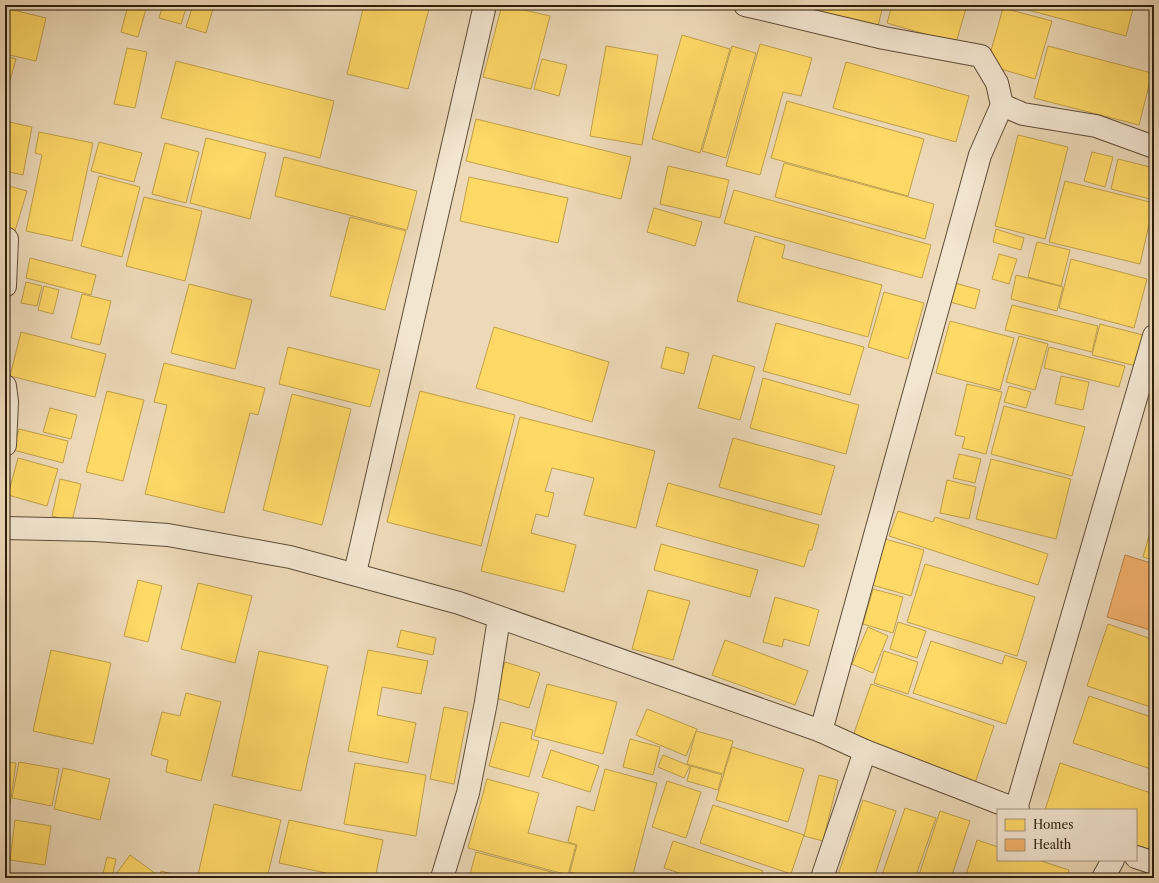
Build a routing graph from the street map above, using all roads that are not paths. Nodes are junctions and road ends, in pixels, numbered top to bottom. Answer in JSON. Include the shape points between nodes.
{"nodes":[{"id":1,"x":485,"y":5,"type":"edge"},
{"id":2,"x":760,"y":7,"type":"edge"},
{"id":3,"x":1002,"y":105,"type":"junction"},
{"id":4,"x":1154,"y":146,"type":"edge"},
{"id":5,"x":7,"y":239,"type":"dead end"},
{"id":6,"x":5,"y":286,"type":"edge"},
{"id":7,"x":1154,"y":336,"type":"edge"},
{"id":8,"x":5,"y":386,"type":"edge"},
{"id":9,"x":5,"y":446,"type":"edge"},
{"id":10,"x":5,"y":528,"type":"edge"},
{"id":11,"x":355,"y":573,"type":"junction"},
{"id":12,"x":499,"y":618,"type":"junction"},
{"id":13,"x":821,"y":731,"type":"junction"},
{"id":14,"x":865,"y":751,"type":"junction"},
{"id":15,"x":1014,"y":809,"type":"edge"},
{"id":16,"x":1017,"y":809,"type":"edge"},
{"id":17,"x":1137,"y":856,"type":"edge"},
{"id":18,"x":1112,"y":861,"type":"edge"},
{"id":19,"x":1154,"y":863,"type":"edge"},
{"id":20,"x":442,"y":878,"type":"edge"},
{"id":21,"x":822,"y":878,"type":"edge"},
{"id":22,"x":1103,"y":878,"type":"edge"}],
"edges":[{"from":1,"to":11,"type":"street"},
{"from":2,"to":3,"type":"street","via":[[884,38],[981,56],[997,82]]},
{"from":3,"to":4,"type":"street","via":[[1023,114],[1096,126]]},
{"from":3,"to":13,"type":"street","via":[[980,155]]},
{"from":5,"to":6,"type":"street"},
{"from":7,"to":16,"type":"street"},
{"from":8,"to":9,"type":"street"},
{"from":10,"to":11,"type":"street","via":[[168,535],[290,557]]},
{"from":11,"to":12,"type":"street","via":[[459,603]]},
{"from":12,"to":13,"type":"street"},
{"from":12,"to":20,"type":"street","via":[[468,793]]},
{"from":13,"to":14,"type":"street"},
{"from":14,"to":15,"type":"street"},
{"from":14,"to":21,"type":"street"},
{"from":17,"to":19,"type":"street"},
{"from":18,"to":22,"type":"street"}]}
